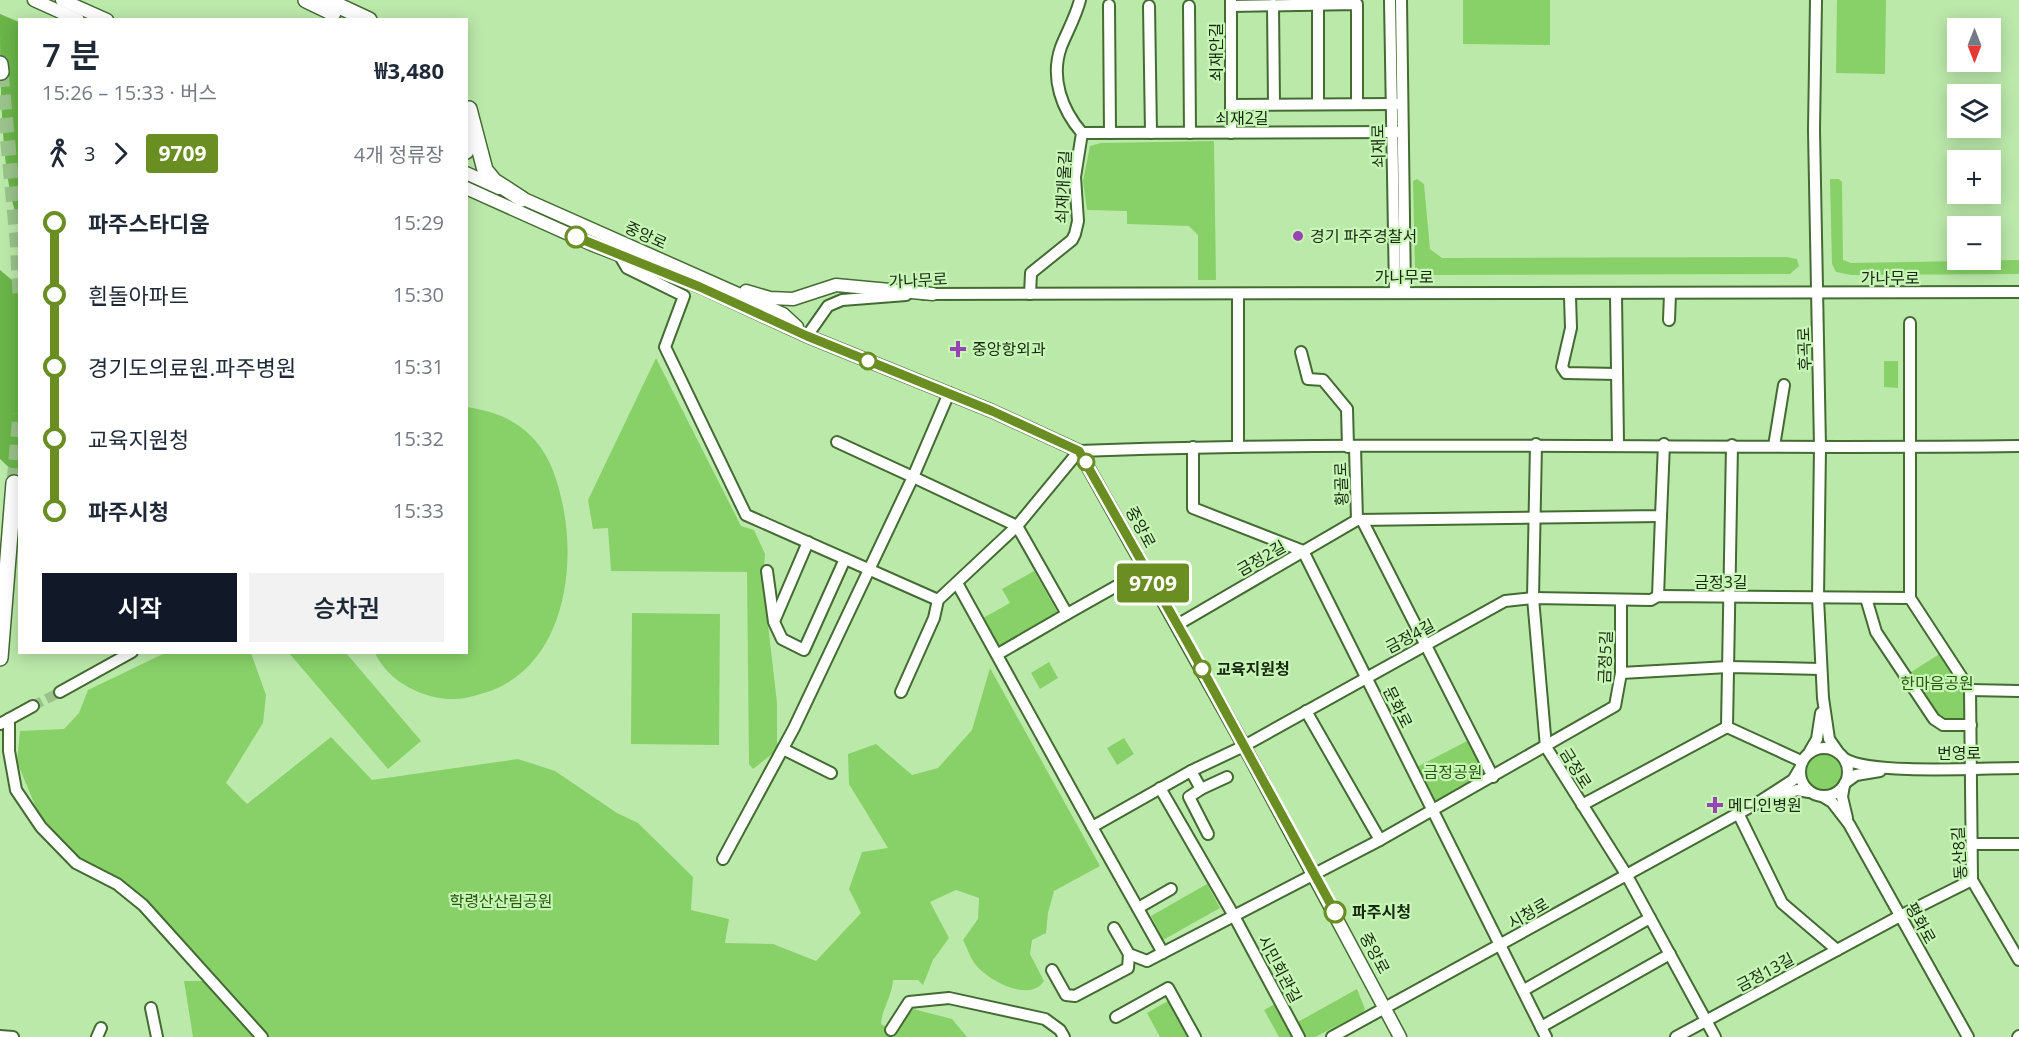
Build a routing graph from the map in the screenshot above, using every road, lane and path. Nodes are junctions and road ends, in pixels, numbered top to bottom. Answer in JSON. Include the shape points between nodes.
{"nodes":[{"id":1,"x":34,"y":0,"type":"edge"},
{"id":2,"x":62,"y":0,"type":"edge"},
{"id":3,"x":306,"y":0,"type":"edge"},
{"id":4,"x":326,"y":0,"type":"edge"},
{"id":5,"x":1080,"y":0,"type":"edge"},
{"id":6,"x":1390,"y":0,"type":"edge"},
{"id":7,"x":1401,"y":0,"type":"edge"},
{"id":8,"x":1816,"y":0,"type":"edge"},
{"id":9,"x":1357,"y":2,"type":"edge"},
{"id":10,"x":1231,"y":3,"type":"edge"},
{"id":11,"x":1318,"y":4,"type":"junction"},
{"id":12,"x":1109,"y":5,"type":"dead end"},
{"id":13,"x":1273,"y":5,"type":"junction"},
{"id":14,"x":1149,"y":6,"type":"dead end"},
{"id":15,"x":1189,"y":6,"type":"dead end"},
{"id":16,"x":74,"y":18,"type":"edge"},
{"id":17,"x":102,"y":18,"type":"edge"},
{"id":18,"x":344,"y":18,"type":"edge"},
{"id":19,"x":365,"y":18,"type":"edge"},
{"id":20,"x":0,"y":64,"type":"edge"},
{"id":21,"x":1,"y":72,"type":"edge"},
{"id":22,"x":468,"y":104,"type":"edge"},
{"id":23,"x":1275,"y":104,"type":"junction"},
{"id":24,"x":1318,"y":104,"type":"junction"},
{"id":25,"x":1357,"y":104,"type":"junction"},
{"id":26,"x":1397,"y":104,"type":"junction"},
{"id":27,"x":1231,"y":105,"type":"junction"},
{"id":28,"x":1397,"y":132,"type":"junction"},
{"id":29,"x":1150,"y":133,"type":"junction"},
{"id":30,"x":1190,"y":133,"type":"junction"},
{"id":31,"x":1231,"y":133,"type":"junction"},
{"id":32,"x":1082,"y":134,"type":"junction"},
{"id":33,"x":1110,"y":134,"type":"junction"},
{"id":34,"x":468,"y":144,"type":"edge"},
{"id":35,"x":468,"y":173,"type":"edge"},
{"id":36,"x":468,"y":189,"type":"edge"},
{"id":37,"x":522,"y":199,"type":"junction"},
{"id":38,"x":620,"y":256,"type":"junction"},
{"id":39,"x":693,"y":274,"type":"junction"},
{"id":40,"x":1400,"y":292,"type":"junction"},
{"id":41,"x":1816,"y":292,"type":"junction"},
{"id":42,"x":2019,"y":292,"type":"edge"},
{"id":43,"x":933,"y":294,"type":"junction"},
{"id":44,"x":1030,"y":294,"type":"junction"},
{"id":45,"x":1670,"y":294,"type":"junction"},
{"id":46,"x":1616,"y":295,"type":"junction"},
{"id":47,"x":1238,"y":296,"type":"junction"},
{"id":48,"x":1570,"y":297,"type":"dead end"},
{"id":49,"x":1670,"y":320,"type":"dead end"},
{"id":50,"x":1910,"y":323,"type":"dead end"},
{"id":51,"x":807,"y":336,"type":"junction"},
{"id":52,"x":1301,"y":352,"type":"dead end"},
{"id":53,"x":1617,"y":374,"type":"junction"},
{"id":54,"x":1784,"y":385,"type":"dead end"},
{"id":55,"x":949,"y":393,"type":"junction"},
{"id":56,"x":837,"y":442,"type":"dead end"},
{"id":57,"x":1536,"y":444,"type":"junction"},
{"id":58,"x":1618,"y":444,"type":"junction"},
{"id":59,"x":1664,"y":444,"type":"junction"},
{"id":60,"x":1732,"y":445,"type":"junction"},
{"id":61,"x":1774,"y":446,"type":"junction"},
{"id":62,"x":2019,"y":446,"type":"edge"},
{"id":63,"x":1192,"y":447,"type":"junction"},
{"id":64,"x":1238,"y":447,"type":"junction"},
{"id":65,"x":1351,"y":447,"type":"junction"},
{"id":66,"x":1820,"y":447,"type":"junction"},
{"id":67,"x":1910,"y":447,"type":"junction"},
{"id":68,"x":1079,"y":451,"type":"junction"},
{"id":69,"x":913,"y":477,"type":"junction"},
{"id":70,"x":14,"y":483,"type":"dead end"},
{"id":71,"x":1536,"y":516,"type":"junction"},
{"id":72,"x":1661,"y":516,"type":"junction"},
{"id":73,"x":1359,"y":520,"type":"junction"},
{"id":74,"x":1017,"y":526,"type":"junction"},
{"id":75,"x":808,"y":542,"type":"junction"},
{"id":76,"x":1304,"y":551,"type":"junction"},
{"id":77,"x":845,"y":559,"type":"junction"},
{"id":78,"x":869,"y":570,"type":"junction"},
{"id":79,"x":1145,"y":570,"type":"junction"},
{"id":80,"x":768,"y":571,"type":"dead end"},
{"id":81,"x":957,"y":584,"type":"junction"},
{"id":82,"x":1658,"y":597,"type":"junction"},
{"id":83,"x":1730,"y":597,"type":"junction"},
{"id":84,"x":1533,"y":598,"type":"junction"},
{"id":85,"x":1818,"y":598,"type":"junction"},
{"id":86,"x":1866,"y":598,"type":"junction"},
{"id":87,"x":1910,"y":598,"type":"junction"},
{"id":88,"x":938,"y":600,"type":"junction"},
{"id":89,"x":1620,"y":600,"type":"junction"},
{"id":90,"x":1067,"y":614,"type":"junction"},
{"id":91,"x":774,"y":622,"type":"junction"},
{"id":92,"x":1177,"y":625,"type":"junction"},
{"id":93,"x":1427,"y":645,"type":"junction"},
{"id":94,"x":128,"y":654,"type":"edge"},
{"id":95,"x":998,"y":654,"type":"junction"},
{"id":96,"x":0,"y":657,"type":"edge"},
{"id":97,"x":1728,"y":667,"type":"junction"},
{"id":98,"x":1821,"y":669,"type":"junction"},
{"id":99,"x":1622,"y":673,"type":"junction"},
{"id":100,"x":1366,"y":676,"type":"junction"},
{"id":101,"x":1970,"y":690,"type":"junction"},
{"id":102,"x":2019,"y":691,"type":"edge"},
{"id":103,"x":60,"y":692,"type":"tunnel mouth"},
{"id":104,"x":901,"y":692,"type":"dead end"},
{"id":105,"x":1823,"y":698,"type":"junction"},
{"id":106,"x":33,"y":706,"type":"tunnel mouth"},
{"id":107,"x":1306,"y":711,"type":"junction"},
{"id":108,"x":4,"y":722,"type":"edge"},
{"id":109,"x":1971,"y":725,"type":"junction"},
{"id":110,"x":1727,"y":727,"type":"junction"},
{"id":111,"x":1244,"y":746,"type":"junction"},
{"id":112,"x":1546,"y":747,"type":"junction"},
{"id":113,"x":783,"y":749,"type":"junction"},
{"id":114,"x":1810,"y":751,"type":"junction"},
{"id":115,"x":1841,"y":755,"type":"junction"},
{"id":116,"x":1800,"y":765,"type":"junction"},
{"id":117,"x":1898,"y":768,"type":"junction"},
{"id":118,"x":1972,"y":768,"type":"junction"},
{"id":119,"x":2019,"y":768,"type":"edge"},
{"id":120,"x":1191,"y":771,"type":"junction"},
{"id":121,"x":831,"y":773,"type":"dead end"},
{"id":122,"x":1227,"y":777,"type":"dead end"},
{"id":123,"x":1493,"y":777,"type":"junction"},
{"id":124,"x":1845,"y":784,"type":"junction"},
{"id":125,"x":1160,"y":788,"type":"junction"},
{"id":126,"x":1201,"y":789,"type":"junction"},
{"id":127,"x":1809,"y":792,"type":"junction"},
{"id":128,"x":1822,"y":796,"type":"junction"},
{"id":129,"x":1759,"y":802,"type":"junction"},
{"id":130,"x":1582,"y":805,"type":"junction"},
{"id":131,"x":1433,"y":810,"type":"junction"},
{"id":132,"x":1738,"y":813,"type":"junction"},
{"id":133,"x":1849,"y":824,"type":"junction"},
{"id":134,"x":1092,"y":827,"type":"junction"},
{"id":135,"x":1208,"y":834,"type":"dead end"},
{"id":136,"x":1380,"y":840,"type":"junction"},
{"id":137,"x":1973,"y":843,"type":"junction"},
{"id":138,"x":2019,"y":843,"type":"edge"},
{"id":139,"x":723,"y":859,"type":"dead end"},
{"id":140,"x":1314,"y":874,"type":"junction"},
{"id":141,"x":1626,"y":874,"type":"junction"},
{"id":142,"x":1972,"y":880,"type":"junction"},
{"id":143,"x":1171,"y":889,"type":"dead end"},
{"id":144,"x":1138,"y":908,"type":"junction"},
{"id":145,"x":1234,"y":916,"type":"junction"},
{"id":146,"x":1900,"y":916,"type":"junction"},
{"id":147,"x":1650,"y":918,"type":"junction"},
{"id":148,"x":1114,"y":928,"type":"dead end"},
{"id":149,"x":1502,"y":945,"type":"junction"},
{"id":150,"x":1837,"y":950,"type":"junction"},
{"id":151,"x":1163,"y":953,"type":"junction"},
{"id":152,"x":1129,"y":954,"type":"junction"},
{"id":153,"x":1670,"y":954,"type":"junction"},
{"id":154,"x":2019,"y":960,"type":"edge"},
{"id":155,"x":1052,"y":970,"type":"dead end"},
{"id":156,"x":1524,"y":990,"type":"junction"},
{"id":157,"x":152,"y":1008,"type":"dead end"},
{"id":158,"x":1386,"y":1009,"type":"junction"},
{"id":159,"x":1116,"y":1017,"type":"dead end"},
{"id":160,"x":1706,"y":1021,"type":"junction"},
{"id":161,"x":891,"y":1030,"type":"dead end"},
{"id":162,"x":1544,"y":1032,"type":"edge"},
{"id":163,"x":157,"y":1037,"type":"edge"},
{"id":164,"x":262,"y":1037,"type":"edge"},
{"id":165,"x":1064,"y":1037,"type":"edge"},
{"id":166,"x":1195,"y":1037,"type":"edge"},
{"id":167,"x":1299,"y":1037,"type":"edge"},
{"id":168,"x":1332,"y":1037,"type":"edge"},
{"id":169,"x":1400,"y":1037,"type":"edge"},
{"id":170,"x":1676,"y":1037,"type":"edge"},
{"id":171,"x":1715,"y":1037,"type":"edge"},
{"id":172,"x":1968,"y":1037,"type":"edge"}],
"edges":[{"from":1,"to":16,"type":"main road"},
{"from":2,"to":17,"type":"main road"},
{"from":3,"to":18,"type":"highway"},
{"from":4,"to":19,"type":"highway"},
{"from":5,"to":32,"type":"street","name":"쇠재개울길","via":[[1060,50],[1057,78],[1072,121]]},
{"from":6,"to":26,"type":"street","name":"쇠재로"},
{"from":7,"to":26,"type":"street"},
{"from":8,"to":41,"type":"street","name":"후곡로"},
{"from":9,"to":11,"type":"street","name":"쇠재안길"},
{"from":9,"to":25,"type":"street","name":"쇠재안길"},
{"from":10,"to":13,"type":"street","name":"쇠재안길"},
{"from":10,"to":27,"type":"street","name":"쇠재안길"},
{"from":11,"to":13,"type":"street","name":"쇠재안길"},
{"from":11,"to":24,"type":"street"},
{"from":12,"to":33,"type":"street"},
{"from":13,"to":23,"type":"street"},
{"from":14,"to":29,"type":"street"},
{"from":15,"to":30,"type":"street","name":"쇠재안길"},
{"from":20,"to":21,"type":"highway"},
{"from":22,"to":34,"type":"highway"},
{"from":22,"to":37,"type":"highway","via":[[485,170],[494,181]]},
{"from":23,"to":24,"type":"street","name":"쇠재안길"},
{"from":23,"to":27,"type":"street","name":"쇠재안길"},
{"from":24,"to":25,"type":"street","name":"쇠재안길"},
{"from":25,"to":26,"type":"street","name":"쇠재안길"},
{"from":26,"to":28,"type":"street"},
{"from":27,"to":31,"type":"street","name":"쇠재안길"},
{"from":28,"to":31,"type":"street","name":"쇠재2길"},
{"from":28,"to":40,"type":"street"},
{"from":29,"to":30,"type":"street","name":"쇠재2길"},
{"from":29,"to":33,"type":"street","name":"쇠재2길"},
{"from":30,"to":31,"type":"street","name":"쇠재2길"},
{"from":32,"to":33,"type":"street","name":"쇠재2길"},
{"from":32,"to":44,"type":"street","name":"쇠재개울길","via":[[1075,177],[1075,234],[1031,273]]},
{"from":35,"to":37,"type":"main road","name":"중앙로"},
{"from":36,"to":38,"type":"main road","name":"중앙로"},
{"from":37,"to":39,"type":"main road","name":"중앙로"},
{"from":38,"to":51,"type":"main road","name":"중앙로"},
{"from":38,"to":75,"type":"street","via":[[627,268],[684,296],[665,346],[746,515]]},
{"from":39,"to":43,"type":"main road","via":[[770,298],[793,299],[836,285]]},
{"from":39,"to":51,"type":"main road","name":"중앙로","via":[[783,314]]},
{"from":40,"to":46,"type":"street","name":"가나무로"},
{"from":40,"to":47,"type":"street","name":"가나무로"},
{"from":41,"to":42,"type":"street","name":"가나무로"},
{"from":41,"to":45,"type":"street","name":"가나무로"},
{"from":41,"to":66,"type":"street","name":"후곡로"},
{"from":43,"to":44,"type":"street","name":"가나무로"},
{"from":43,"to":51,"type":"street","name":"가나무로","via":[[842,300],[828,306]]},
{"from":44,"to":47,"type":"street","name":"가나무로"},
{"from":45,"to":46,"type":"street","name":"가나무로"},
{"from":45,"to":49,"type":"street"},
{"from":46,"to":53,"type":"street"},
{"from":47,"to":64,"type":"street"},
{"from":48,"to":53,"type":"street","via":[[1571,328],[1562,367],[1566,373]]},
{"from":50,"to":67,"type":"street"},
{"from":51,"to":55,"type":"main road","name":"중앙로"},
{"from":52,"to":65,"type":"street","name":"황골로","via":[[1308,379],[1323,380],[1347,409]]},
{"from":53,"to":58,"type":"street"},
{"from":54,"to":61,"type":"street"},
{"from":55,"to":68,"type":"main road","name":"중앙로"},
{"from":55,"to":69,"type":"street"},
{"from":56,"to":69,"type":"street"},
{"from":57,"to":58,"type":"street"},
{"from":57,"to":65,"type":"street"},
{"from":57,"to":71,"type":"street","name":"금정로"},
{"from":58,"to":59,"type":"street"},
{"from":59,"to":60,"type":"street"},
{"from":59,"to":72,"type":"street"},
{"from":60,"to":61,"type":"street"},
{"from":60,"to":83,"type":"street"},
{"from":61,"to":66,"type":"street"},
{"from":62,"to":67,"type":"street"},
{"from":63,"to":64,"type":"street"},
{"from":63,"to":68,"type":"street"},
{"from":63,"to":76,"type":"street","via":[[1193,508]]},
{"from":64,"to":65,"type":"street"},
{"from":65,"to":73,"type":"street","name":"황골로"},
{"from":66,"to":67,"type":"street"},
{"from":66,"to":85,"type":"street","name":"후곡로"},
{"from":67,"to":87,"type":"street"},
{"from":68,"to":74,"type":"street"},
{"from":68,"to":79,"type":"main road","name":"중앙로"},
{"from":69,"to":74,"type":"street"},
{"from":69,"to":78,"type":"street"},
{"from":70,"to":96,"type":"highway"},
{"from":71,"to":72,"type":"street","name":"금정2길"},
{"from":71,"to":73,"type":"street","name":"금정2길"},
{"from":71,"to":84,"type":"street","name":"금정로"},
{"from":72,"to":82,"type":"street"},
{"from":73,"to":76,"type":"street","name":"금정2길"},
{"from":73,"to":93,"type":"street"},
{"from":74,"to":81,"type":"street"},
{"from":74,"to":90,"type":"street"},
{"from":75,"to":77,"type":"street"},
{"from":75,"to":91,"type":"street"},
{"from":76,"to":92,"type":"street","name":"금정2길"},
{"from":76,"to":100,"type":"street","name":"문화로"},
{"from":77,"to":78,"type":"street"},
{"from":77,"to":91,"type":"street","via":[[804,650],[782,639]]},
{"from":78,"to":88,"type":"street"},
{"from":78,"to":113,"type":"street"},
{"from":79,"to":90,"type":"street"},
{"from":79,"to":92,"type":"main road","name":"중앙로"},
{"from":80,"to":91,"type":"street"},
{"from":81,"to":88,"type":"street"},
{"from":81,"to":95,"type":"street"},
{"from":82,"to":83,"type":"street","name":"금정3길"},
{"from":82,"to":89,"type":"street","name":"금정3길"},
{"from":83,"to":85,"type":"street","name":"금정3길"},
{"from":83,"to":97,"type":"street"},
{"from":84,"to":89,"type":"street","name":"금정3길"},
{"from":84,"to":93,"type":"street","name":"금정4길","via":[[1504,601]]},
{"from":84,"to":112,"type":"street","name":"금정로"},
{"from":85,"to":86,"type":"street","name":"금정3길"},
{"from":85,"to":98,"type":"street","name":"후곡로"},
{"from":86,"to":87,"type":"street","name":"금정3길"},
{"from":86,"to":109,"type":"street","via":[[1876,632],[1934,719],[1943,725]]},
{"from":87,"to":101,"type":"street"},
{"from":88,"to":104,"type":"street","via":[[934,618]]},
{"from":89,"to":99,"type":"street","name":"금정5길"},
{"from":90,"to":95,"type":"street"},
{"from":92,"to":111,"type":"main road","name":"중앙로"},
{"from":93,"to":100,"type":"street","name":"금정4길"},
{"from":93,"to":123,"type":"street"},
{"from":94,"to":103,"type":"street"},
{"from":95,"to":134,"type":"street"},
{"from":97,"to":98,"type":"street"},
{"from":97,"to":99,"type":"street"},
{"from":97,"to":110,"type":"street"},
{"from":98,"to":105,"type":"street","name":"후곡로"},
{"from":99,"to":112,"type":"street","name":"금정5길","via":[[1615,706]]},
{"from":100,"to":107,"type":"street","name":"금정4길"},
{"from":100,"to":131,"type":"street","name":"문화로"},
{"from":101,"to":102,"type":"street"},
{"from":101,"to":109,"type":"street","name":"동산8길"},
{"from":105,"to":114,"type":"street","via":[[1817,739]]},
{"from":105,"to":115,"type":"street","via":[[1829,739]]},
{"from":106,"to":108,"type":"street"},
{"from":107,"to":111,"type":"street","name":"금정4길"},
{"from":107,"to":136,"type":"street"},
{"from":108,"to":164,"type":"street","via":[[16,790],[41,827],[76,863],[117,884],[143,905]]},
{"from":109,"to":118,"type":"street","name":"동산8길"},
{"from":110,"to":116,"type":"street"},
{"from":110,"to":130,"type":"street"},
{"from":111,"to":120,"type":"street","name":"금정4길"},
{"from":111,"to":140,"type":"main road","name":"중앙로"},
{"from":112,"to":123,"type":"street","name":"금정5길"},
{"from":112,"to":130,"type":"street","name":"금정로"},
{"from":113,"to":121,"type":"street"},
{"from":113,"to":139,"type":"street"},
{"from":114,"to":115,"type":"street","via":[[1824,747]]},
{"from":114,"to":116,"type":"street"},
{"from":115,"to":117,"type":"street","via":[[1855,765]]},
{"from":115,"to":124,"type":"street","via":[[1848,769]]},
{"from":116,"to":127,"type":"street","via":[[1801,782]]},
{"from":116,"to":129,"type":"street","via":[[1793,780]]},
{"from":117,"to":118,"type":"street","name":"번영로"},
{"from":117,"to":124,"type":"street","via":[[1856,775]]},
{"from":118,"to":119,"type":"street","name":"번영로"},
{"from":118,"to":137,"type":"street","name":"동산8길"},
{"from":120,"to":125,"type":"street","name":"금정4길"},
{"from":120,"to":126,"type":"street"},
{"from":122,"to":126,"type":"street"},
{"from":123,"to":131,"type":"street","name":"금정5길"},
{"from":124,"to":128,"type":"street","via":[[1835,794]]},
{"from":124,"to":133,"type":"street","via":[[1842,797]]},
{"from":125,"to":134,"type":"street","name":"금정4길"},
{"from":125,"to":145,"type":"street","name":"시민회관길"},
{"from":126,"to":135,"type":"street","via":[[1189,797]]},
{"from":127,"to":128,"type":"street"},
{"from":127,"to":129,"type":"street","via":[[1797,790]]},
{"from":128,"to":133,"type":"street","via":[[1832,802]]},
{"from":129,"to":132,"type":"street","name":"시청로"},
{"from":130,"to":141,"type":"street","name":"금정로"},
{"from":131,"to":136,"type":"street","name":"금정5길"},
{"from":131,"to":149,"type":"street","name":"문화로"},
{"from":132,"to":141,"type":"street","name":"시청로"},
{"from":132,"to":150,"type":"street","via":[[1782,903]]},
{"from":133,"to":146,"type":"street","name":"평화로"},
{"from":134,"to":144,"type":"street"},
{"from":136,"to":140,"type":"street","name":"금정5길"},
{"from":137,"to":138,"type":"street"},
{"from":137,"to":142,"type":"street","name":"동산8길"},
{"from":140,"to":145,"type":"street","name":"금정5길"},
{"from":140,"to":158,"type":"main road","name":"중앙로"},
{"from":141,"to":147,"type":"street","name":"금정로"},
{"from":141,"to":149,"type":"street","name":"시청로"},
{"from":142,"to":146,"type":"street","name":"금정13길"},
{"from":142,"to":154,"type":"street","name":"동산8길"},
{"from":143,"to":144,"type":"street"},
{"from":144,"to":151,"type":"street"},
{"from":145,"to":151,"type":"street","name":"금정5길"},
{"from":145,"to":167,"type":"street","name":"시민회관길"},
{"from":146,"to":150,"type":"street","name":"금정13길"},
{"from":146,"to":172,"type":"street","name":"평화로"},
{"from":147,"to":153,"type":"street","name":"금정로"},
{"from":147,"to":156,"type":"street"},
{"from":148,"to":152,"type":"street"},
{"from":149,"to":156,"type":"street","name":"문화로"},
{"from":149,"to":158,"type":"street","name":"시청로"},
{"from":150,"to":160,"type":"street","name":"금정13길"},
{"from":151,"to":152,"type":"street","name":"금정5길","via":[[1147,961]]},
{"from":152,"to":155,"type":"street","via":[[1128,968],[1075,996],[1066,995]]},
{"from":153,"to":160,"type":"street","name":"금정로"},
{"from":153,"to":162,"type":"street"},
{"from":156,"to":162,"type":"street","name":"문화로"},
{"from":157,"to":163,"type":"street"},
{"from":158,"to":168,"type":"street","name":"시청로"},
{"from":158,"to":169,"type":"main road","name":"중앙로"},
{"from":159,"to":166,"type":"street","via":[[1168,988]]},
{"from":160,"to":170,"type":"street","name":"금정13길"},
{"from":160,"to":171,"type":"street","name":"금정로"},
{"from":161,"to":165,"type":"street","via":[[909,1002],[949,999],[1045,1019]]}]}
